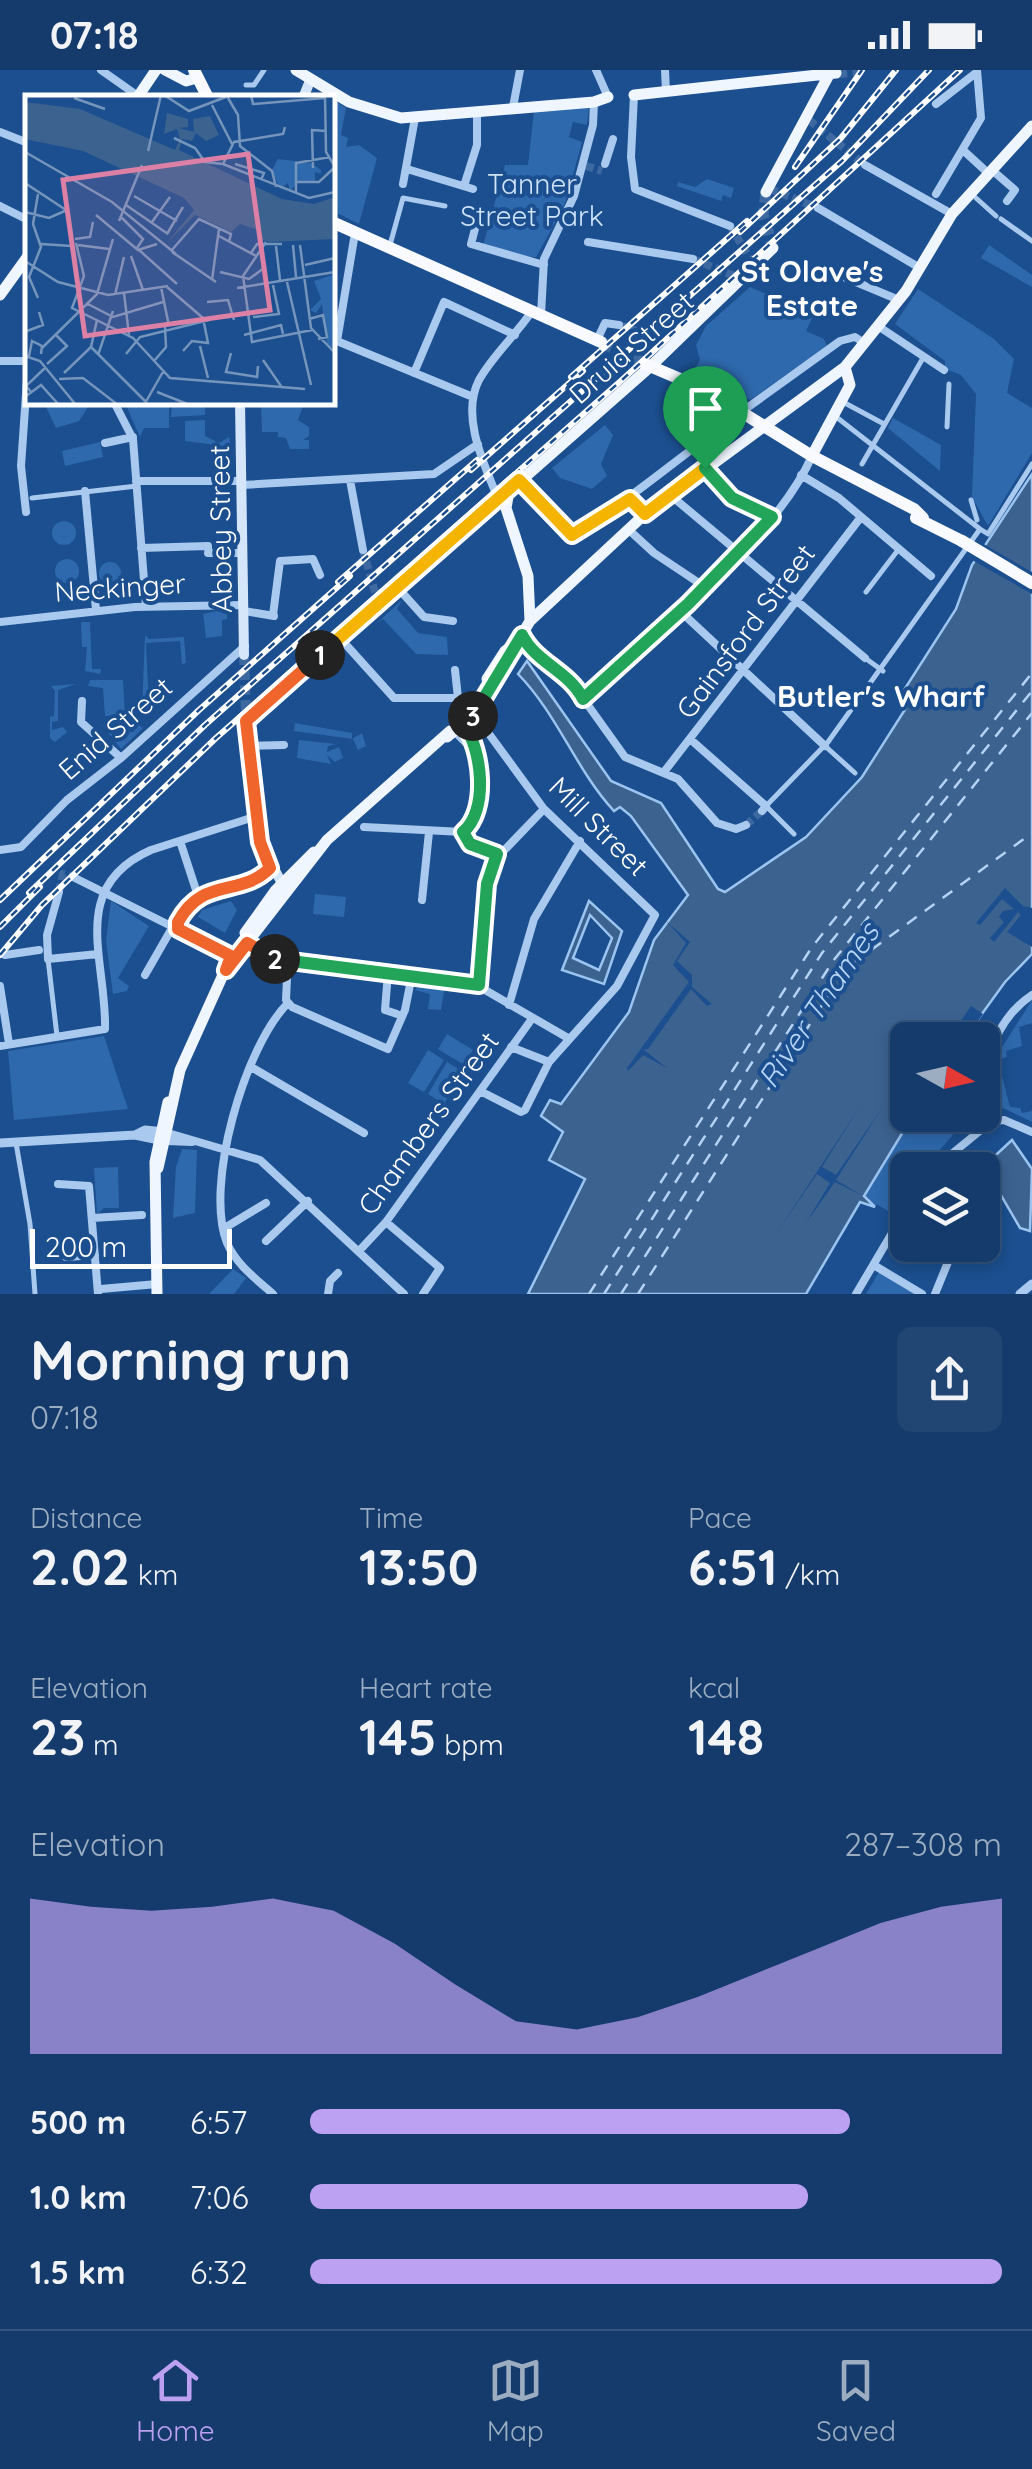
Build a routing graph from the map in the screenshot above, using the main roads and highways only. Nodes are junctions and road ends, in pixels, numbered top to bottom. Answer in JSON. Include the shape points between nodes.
{"nodes":[{"id":1,"x":156,"y":70,"type":"edge"},
{"id":2,"x":166,"y":70,"type":"edge"},
{"id":3,"x":296,"y":70,"type":"edge"},
{"id":4,"x":832,"y":72,"type":"edge"},
{"id":5,"x":195,"y":74,"type":"edge"},
{"id":6,"x":800,"y":74,"type":"edge"},
{"id":7,"x":312,"y":76,"type":"edge"},
{"id":8,"x":139,"y":95,"type":"edge"},
{"id":9,"x":634,"y":95,"type":"road end"},
{"id":10,"x":608,"y":97,"type":"road end"},
{"id":11,"x":1032,"y":126,"type":"edge"},
{"id":12,"x":768,"y":189,"type":"tunnel mouth"},
{"id":13,"x":335,"y":223,"type":"edge"},
{"id":14,"x":773,"y":248,"type":"dead end"},
{"id":15,"x":25,"y":260,"type":"edge"},
{"id":16,"x":0,"y":295,"type":"edge"},
{"id":17,"x":599,"y":341,"type":"tunnel mouth"},
{"id":18,"x":648,"y":365,"type":"junction"},
{"id":19,"x":841,"y":371,"type":"junction"},
{"id":20,"x":240,"y":405,"type":"edge"},
{"id":21,"x":767,"y":424,"type":"junction"},
{"id":22,"x":813,"y":453,"type":"junction"},
{"id":23,"x":1032,"y":583,"type":"edge"},
{"id":24,"x":530,"y":621,"type":"junction"},
{"id":25,"x":244,"y":650,"type":"tunnel mouth"},
{"id":26,"x":246,"y":718,"type":"tunnel mouth"},
{"id":27,"x":288,"y":883,"type":"junction"},
{"id":28,"x":226,"y":970,"type":"junction"},
{"id":29,"x":159,"y":1291,"type":"edge"}],
"edges":[{"from":1,"to":8,"type":"main road"},
{"from":2,"to":5,"type":"main road","via":[[186,81]]},
{"from":3,"to":7,"type":"main road"},
{"from":4,"to":6,"type":"main road"},
{"from":4,"to":12,"type":"main road"},
{"from":6,"to":9,"type":"main road"},
{"from":7,"to":10,"type":"main road","via":[[381,115],[415,118]]},
{"from":11,"to":19,"type":"main road","via":[[952,214],[899,300]]},
{"from":13,"to":17,"type":"highway"},
{"from":14,"to":18,"type":"main road","name":"Druid Street"},
{"from":15,"to":16,"type":"main road"},
{"from":18,"to":21,"type":"highway"},
{"from":18,"to":24,"type":"main road","name":"Druid Street","via":[[503,498],[528,576]]},
{"from":19,"to":21,"type":"main road"},
{"from":19,"to":22,"type":"main road","via":[[851,381]]},
{"from":20,"to":25,"type":"main road","name":"Abbey Street"},
{"from":21,"to":22,"type":"highway"},
{"from":21,"to":24,"type":"main road","via":[[669,494]]},
{"from":22,"to":23,"type":"highway","bridge":true},
{"from":24,"to":27,"type":"main road","via":[[466,705],[457,731],[361,806]]},
{"from":26,"to":27,"type":"main road","via":[[256,816],[269,864]]},
{"from":27,"to":28,"type":"main road"},
{"from":27,"to":28,"type":"main road"},
{"from":28,"to":29,"type":"main road","via":[[187,1050],[163,1136]]}]}
